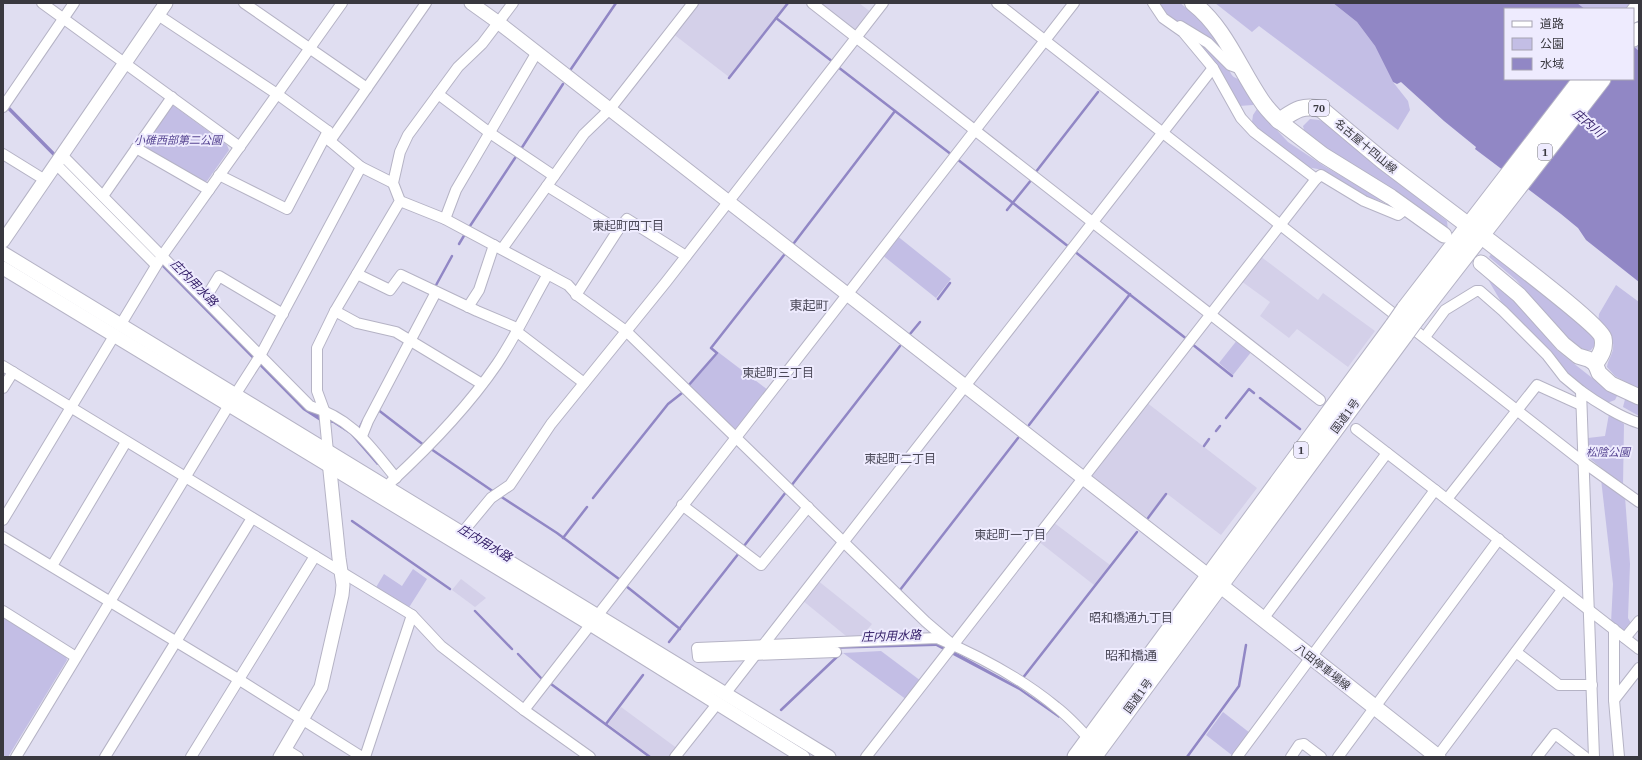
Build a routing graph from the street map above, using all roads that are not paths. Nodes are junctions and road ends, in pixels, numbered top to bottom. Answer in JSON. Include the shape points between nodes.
{"nodes":[{"id":1,"x":42,"y":3,"type":"edge"},
{"id":2,"x":74,"y":3,"type":"edge"},
{"id":3,"x":166,"y":3,"type":"edge"},
{"id":4,"x":244,"y":3,"type":"edge"},
{"id":5,"x":342,"y":3,"type":"edge"},
{"id":6,"x":426,"y":3,"type":"edge"},
{"id":7,"x":471,"y":3,"type":"edge"},
{"id":8,"x":513,"y":3,"type":"edge"},
{"id":9,"x":693,"y":3,"type":"edge"},
{"id":10,"x":812,"y":3,"type":"edge"},
{"id":11,"x":883,"y":3,"type":"edge"},
{"id":12,"x":997,"y":3,"type":"edge"},
{"id":13,"x":1074,"y":3,"type":"edge"},
{"id":14,"x":1145,"y":3,"type":"edge"},
{"id":15,"x":1153,"y":3,"type":"edge"},
{"id":16,"x":1193,"y":3,"type":"edge"},
{"id":17,"x":257,"y":7,"type":"edge"},
{"id":18,"x":158,"y":15,"type":"junction"},
{"id":19,"x":63,"y":18,"type":"junction"},
{"id":20,"x":1164,"y":18,"type":"junction"},
{"id":21,"x":499,"y":22,"type":"junction"},
{"id":22,"x":856,"y":38,"type":"junction"},
{"id":23,"x":1045,"y":41,"type":"junction"},
{"id":24,"x":310,"y":48,"type":"junction"},
{"id":25,"x":537,"y":52,"type":"junction"},
{"id":26,"x":125,"y":63,"type":"junction"},
{"id":27,"x":1213,"y":68,"type":"junction"},
{"id":28,"x":1244,"y":70,"type":"junction"},
{"id":29,"x":1581,"y":80,"type":"edge"},
{"id":30,"x":1601,"y":80,"type":"edge"},
{"id":31,"x":367,"y":88,"type":"junction"},
{"id":32,"x":277,"y":94,"type":"junction"},
{"id":33,"x":438,"y":94,"type":"junction"},
{"id":34,"x":172,"y":97,"type":"junction"},
{"id":35,"x":5,"y":104,"type":"edge"},
{"id":36,"x":610,"y":109,"type":"junction"},
{"id":37,"x":1279,"y":121,"type":"junction"},
{"id":38,"x":974,"y":130,"type":"junction"},
{"id":39,"x":490,"y":133,"type":"junction"},
{"id":40,"x":1163,"y":133,"type":"junction"},
{"id":41,"x":329,"y":136,"type":"junction"},
{"id":42,"x":240,"y":147,"type":"junction"},
{"id":43,"x":136,"y":148,"type":"junction"},
{"id":44,"x":3,"y":154,"type":"edge"},
{"id":45,"x":59,"y":159,"type":"junction"},
{"id":46,"x":362,"y":167,"type":"junction"},
{"id":47,"x":219,"y":175,"type":"junction"},
{"id":48,"x":554,"y":176,"type":"junction"},
{"id":49,"x":1316,"y":179,"type":"junction"},
{"id":50,"x":45,"y":180,"type":"junction"},
{"id":51,"x":393,"y":183,"type":"junction"},
{"id":52,"x":547,"y":186,"type":"junction"},
{"id":53,"x":209,"y":190,"type":"junction"},
{"id":54,"x":103,"y":196,"type":"junction"},
{"id":55,"x":400,"y":201,"type":"junction"},
{"id":56,"x":728,"y":202,"type":"junction"},
{"id":57,"x":1407,"y":208,"type":"junction"},
{"id":58,"x":445,"y":219,"type":"junction"},
{"id":59,"x":1092,"y":223,"type":"junction"},
{"id":60,"x":1281,"y":225,"type":"junction"},
{"id":61,"x":1479,"y":225,"type":"junction"},
{"id":62,"x":618,"y":230,"type":"junction"},
{"id":63,"x":1444,"y":235,"type":"dead end"},
{"id":64,"x":3,"y":241,"type":"edge"},
{"id":65,"x":498,"y":247,"type":"junction"},
{"id":66,"x":3,"y":253,"type":"edge"},
{"id":67,"x":686,"y":256,"type":"junction"},
{"id":68,"x":159,"y":261,"type":"junction"},
{"id":69,"x":1481,"y":263,"type":"dead end"},
{"id":70,"x":3,"y":268,"type":"edge"},
{"id":71,"x":357,"y":274,"type":"junction"},
{"id":72,"x":548,"y":274,"type":"junction"},
{"id":73,"x":436,"y":292,"type":"junction"},
{"id":74,"x":847,"y":294,"type":"junction"},
{"id":75,"x":576,"y":295,"type":"junction"},
{"id":76,"x":205,"y":299,"type":"junction"},
{"id":77,"x":468,"y":306,"type":"junction"},
{"id":78,"x":335,"y":311,"type":"junction"},
{"id":79,"x":283,"y":314,"type":"junction"},
{"id":80,"x":1211,"y":315,"type":"junction"},
{"id":81,"x":121,"y":324,"type":"junction"},
{"id":82,"x":516,"y":329,"type":"junction"},
{"id":83,"x":626,"y":331,"type":"junction"},
{"id":84,"x":114,"y":336,"type":"junction"},
{"id":85,"x":1424,"y":337,"type":"junction"},
{"id":86,"x":411,"y":340,"type":"junction"},
{"id":87,"x":258,"y":359,"type":"junction"},
{"id":88,"x":1595,"y":363,"type":"junction"},
{"id":89,"x":3,"y":366,"type":"edge"},
{"id":90,"x":13,"y":372,"type":"junction"},
{"id":91,"x":584,"y":383,"type":"junction"},
{"id":92,"x":482,"y":384,"type":"junction"},
{"id":93,"x":965,"y":386,"type":"junction"},
{"id":94,"x":3,"y":388,"type":"edge"},
{"id":95,"x":1581,"y":391,"type":"junction"},
{"id":96,"x":1639,"y":397,"type":"edge"},
{"id":97,"x":232,"y":400,"type":"junction"},
{"id":98,"x":1320,"y":400,"type":"dead end"},
{"id":99,"x":1581,"y":405,"type":"junction"},
{"id":100,"x":71,"y":407,"type":"junction"},
{"id":101,"x":1517,"y":410,"type":"junction"},
{"id":102,"x":324,"y":416,"type":"junction"},
{"id":103,"x":1639,"y":423,"type":"edge"},
{"id":104,"x":1356,"y":429,"type":"dead end"},
{"id":105,"x":362,"y":436,"type":"junction"},
{"id":106,"x":734,"y":438,"type":"junction"},
{"id":107,"x":126,"y":442,"type":"junction"},
{"id":108,"x":328,"y":452,"type":"junction"},
{"id":109,"x":1387,"y":453,"type":"junction"},
{"id":110,"x":1583,"y":462,"type":"junction"},
{"id":111,"x":330,"y":466,"type":"junction"},
{"id":112,"x":185,"y":477,"type":"junction"},
{"id":113,"x":396,"y":478,"type":"junction"},
{"id":114,"x":1084,"y":478,"type":"junction"},
{"id":115,"x":386,"y":487,"type":"junction"},
{"id":116,"x":1435,"y":490,"type":"junction"},
{"id":117,"x":1448,"y":499,"type":"junction"},
{"id":118,"x":1638,"y":500,"type":"edge"},
{"id":119,"x":682,"y":505,"type":"junction"},
{"id":120,"x":808,"y":507,"type":"junction"},
{"id":121,"x":252,"y":518,"type":"junction"},
{"id":122,"x":3,"y":520,"type":"edge"},
{"id":123,"x":462,"y":533,"type":"junction"},
{"id":124,"x":3,"y":537,"type":"edge"},
{"id":125,"x":1499,"y":539,"type":"junction"},
{"id":126,"x":843,"y":541,"type":"junction"},
{"id":127,"x":315,"y":556,"type":"junction"},
{"id":128,"x":52,"y":566,"type":"junction"},
{"id":129,"x":342,"y":572,"type":"junction"},
{"id":130,"x":1215,"y":580,"type":"junction"},
{"id":131,"x":1562,"y":590,"type":"junction"},
{"id":132,"x":109,"y":601,"type":"junction"},
{"id":133,"x":1588,"y":610,"type":"junction"},
{"id":134,"x":3,"y":612,"type":"edge"},
{"id":135,"x":412,"y":615,"type":"junction"},
{"id":136,"x":1263,"y":619,"type":"junction"},
{"id":137,"x":593,"y":620,"type":"junction"},
{"id":138,"x":1639,"y":621,"type":"edge"},
{"id":139,"x":1614,"y":629,"type":"junction"},
{"id":140,"x":1625,"y":638,"type":"junction"},
{"id":141,"x":177,"y":642,"type":"junction"},
{"id":142,"x":950,"y":649,"type":"junction"},
{"id":143,"x":1639,"y":649,"type":"edge"},
{"id":144,"x":759,"y":650,"type":"junction"},
{"id":145,"x":836,"y":652,"type":"dead end"},
{"id":146,"x":1516,"y":652,"type":"junction"},
{"id":147,"x":76,"y":657,"type":"junction"},
{"id":148,"x":1311,"y":657,"type":"junction"},
{"id":149,"x":1639,"y":668,"type":"edge"},
{"id":150,"x":238,"y":679,"type":"junction"},
{"id":151,"x":1592,"y":685,"type":"junction"},
{"id":152,"x":721,"y":699,"type":"junction"},
{"id":153,"x":1614,"y":700,"type":"junction"},
{"id":154,"x":1375,"y":707,"type":"junction"},
{"id":155,"x":524,"y":710,"type":"junction"},
{"id":156,"x":302,"y":719,"type":"junction"},
{"id":157,"x":1097,"y":751,"type":"edge"},
{"id":158,"x":283,"y":753,"type":"edge"},
{"id":159,"x":16,"y":757,"type":"edge"},
{"id":160,"x":105,"y":757,"type":"edge"},
{"id":161,"x":191,"y":757,"type":"edge"},
{"id":162,"x":298,"y":757,"type":"edge"},
{"id":163,"x":363,"y":757,"type":"edge"},
{"id":164,"x":590,"y":757,"type":"edge"},
{"id":165,"x":675,"y":757,"type":"edge"},
{"id":166,"x":803,"y":757,"type":"edge"},
{"id":167,"x":829,"y":757,"type":"edge"},
{"id":168,"x":866,"y":757,"type":"edge"},
{"id":169,"x":1076,"y":757,"type":"edge"},
{"id":170,"x":1237,"y":757,"type":"edge"},
{"id":171,"x":1291,"y":757,"type":"edge"},
{"id":172,"x":1321,"y":757,"type":"edge"},
{"id":173,"x":1338,"y":757,"type":"edge"},
{"id":174,"x":1438,"y":757,"type":"edge"},
{"id":175,"x":1537,"y":757,"type":"edge"},
{"id":176,"x":1585,"y":757,"type":"edge"},
{"id":177,"x":1594,"y":757,"type":"edge"},
{"id":178,"x":1619,"y":757,"type":"edge"}],
"edges":[{"from":1,"to":19,"type":"street"},
{"from":2,"to":19,"type":"street"},
{"from":3,"to":18,"type":"street"},
{"from":4,"to":17,"type":"street"},
{"from":5,"to":24,"type":"street"},
{"from":6,"to":31,"type":"street"},
{"from":7,"to":21,"type":"street"},
{"from":8,"to":21,"type":"street"},
{"from":9,"to":36,"type":"street"},
{"from":10,"to":22,"type":"street"},
{"from":11,"to":22,"type":"street"},
{"from":12,"to":23,"type":"street"},
{"from":13,"to":23,"type":"street"},
{"from":14,"to":20,"type":"street"},
{"from":15,"to":20,"type":"street"},
{"from":16,"to":28,"type":"main road","via":[[1216,26]]},
{"from":17,"to":24,"type":"street"},
{"from":18,"to":26,"type":"street"},
{"from":18,"to":32,"type":"street"},
{"from":19,"to":26,"type":"street"},
{"from":19,"to":35,"type":"street"},
{"from":20,"to":27,"type":"street","via":[[1183,32]]},
{"from":20,"to":28,"type":"street","via":[[1194,33],[1230,65]]},
{"from":21,"to":25,"type":"street"},
{"from":21,"to":33,"type":"street","via":[[482,44],[458,67]]},
{"from":22,"to":38,"type":"street"},
{"from":22,"to":56,"type":"street"},
{"from":23,"to":38,"type":"street"},
{"from":23,"to":40,"type":"street"},
{"from":24,"to":31,"type":"street"},
{"from":24,"to":32,"type":"street"},
{"from":25,"to":36,"type":"street"},
{"from":25,"to":39,"type":"street"},
{"from":26,"to":34,"type":"street"},
{"from":26,"to":45,"type":"street"},
{"from":27,"to":40,"type":"street"},
{"from":27,"to":49,"type":"street","via":[[1241,118],[1254,132]]},
{"from":28,"to":37,"type":"main road","via":[[1262,101]]},
{"from":29,"to":61,"type":"highway","name":"国道1号","number":"1"},
{"from":30,"to":61,"type":"highway","name":"国道1号","number":"1"},
{"from":31,"to":41,"type":"street"},
{"from":32,"to":41,"type":"street"},
{"from":32,"to":42,"type":"street"},
{"from":33,"to":39,"type":"street"},
{"from":33,"to":51,"type":"street","via":[[408,135],[400,152]]},
{"from":34,"to":42,"type":"street"},
{"from":34,"to":43,"type":"street"},
{"from":36,"to":48,"type":"street","via":[[584,134]]},
{"from":36,"to":56,"type":"street"},
{"from":37,"to":57,"type":"main road","via":[[1323,155]]},
{"from":37,"to":61,"type":"main road","name":"名古屋十四山線","number":"70","via":[[1309,106],[1321,109],[1383,161]]},
{"from":38,"to":59,"type":"street"},
{"from":38,"to":74,"type":"street"},
{"from":39,"to":48,"type":"street"},
{"from":39,"to":58,"type":"street","via":[[456,190]]},
{"from":40,"to":59,"type":"street"},
{"from":40,"to":60,"type":"street"},
{"from":41,"to":46,"type":"street"},
{"from":41,"to":47,"type":"street","via":[[287,209]]},
{"from":42,"to":47,"type":"street"},
{"from":43,"to":53,"type":"street"},
{"from":43,"to":54,"type":"street"},
{"from":44,"to":50,"type":"street"},
{"from":45,"to":50,"type":"street"},
{"from":45,"to":54,"type":"street"},
{"from":45,"to":68,"type":"street"},
{"from":46,"to":51,"type":"street"},
{"from":46,"to":79,"type":"street"},
{"from":47,"to":53,"type":"street"},
{"from":48,"to":52,"type":"street"},
{"from":49,"to":57,"type":"street","via":[[1321,175],[1364,201],[1398,215]]},
{"from":49,"to":60,"type":"street"},
{"from":50,"to":64,"type":"street"},
{"from":51,"to":55,"type":"street"},
{"from":52,"to":62,"type":"street"},
{"from":52,"to":65,"type":"street"},
{"from":53,"to":68,"type":"street"},
{"from":54,"to":68,"type":"street"},
{"from":55,"to":58,"type":"street"},
{"from":55,"to":71,"type":"street"},
{"from":56,"to":67,"type":"street"},
{"from":56,"to":74,"type":"street"},
{"from":57,"to":63,"type":"main road"},
{"from":58,"to":65,"type":"street"},
{"from":59,"to":80,"type":"street"},
{"from":59,"to":93,"type":"street"},
{"from":60,"to":80,"type":"street"},
{"from":60,"to":85,"type":"street"},
{"from":61,"to":88,"type":"highway","via":[[1603,336],[1604,349]]},
{"from":61,"to":130,"type":"highway","name":"国道1号","number":"1","bridge":true,"via":[[1399,329]]},
{"from":62,"to":67,"type":"street","via":[[627,219]]},
{"from":62,"to":75,"type":"street"},
{"from":65,"to":72,"type":"street"},
{"from":65,"to":77,"type":"street","via":[[479,290]]},
{"from":66,"to":81,"type":"street"},
{"from":67,"to":83,"type":"street"},
{"from":68,"to":76,"type":"street"},
{"from":68,"to":81,"type":"street"},
{"from":69,"to":88,"type":"main road","via":[[1519,295],[1563,344],[1578,356]]},
{"from":70,"to":84,"type":"street"},
{"from":71,"to":73,"type":"street","via":[[390,290],[401,275]]},
{"from":71,"to":78,"type":"street"},
{"from":72,"to":75,"type":"street","via":[[568,285]]},
{"from":72,"to":82,"type":"street"},
{"from":73,"to":77,"type":"street"},
{"from":73,"to":86,"type":"street"},
{"from":74,"to":93,"type":"street"},
{"from":74,"to":106,"type":"street"},
{"from":75,"to":83,"type":"street"},
{"from":76,"to":79,"type":"street","via":[[219,276]]},
{"from":76,"to":87,"type":"street"},
{"from":77,"to":82,"type":"street"},
{"from":78,"to":86,"type":"street","via":[[357,323],[396,332]]},
{"from":78,"to":102,"type":"street","via":[[317,348],[317,391]]},
{"from":79,"to":87,"type":"street"},
{"from":80,"to":98,"type":"street"},
{"from":80,"to":114,"type":"street"},
{"from":81,"to":97,"type":"street"},
{"from":82,"to":91,"type":"street"},
{"from":82,"to":92,"type":"street","via":[[498,363]]},
{"from":83,"to":91,"type":"street"},
{"from":83,"to":106,"type":"street"},
{"from":84,"to":97,"type":"street"},
{"from":84,"to":100,"type":"street"},
{"from":85,"to":95,"type":"street","via":[[1445,310],[1480,291],[1547,355],[1564,377]]},
{"from":85,"to":101,"type":"street"},
{"from":86,"to":92,"type":"street"},
{"from":86,"to":105,"type":"street"},
{"from":87,"to":97,"type":"street"},
{"from":87,"to":102,"type":"street"},
{"from":88,"to":96,"type":"main road","via":[[1600,373],[1611,384]]},
{"from":89,"to":90,"type":"street"},
{"from":90,"to":94,"type":"street"},
{"from":90,"to":100,"type":"street"},
{"from":91,"to":123,"type":"street","via":[[551,424],[510,485],[491,498]]},
{"from":92,"to":113,"type":"street","via":[[426,449]]},
{"from":93,"to":114,"type":"street"},
{"from":93,"to":126,"type":"street"},
{"from":95,"to":99,"type":"street"},
{"from":95,"to":103,"type":"street","via":[[1596,402]]},
{"from":97,"to":108,"type":"street"},
{"from":97,"to":111,"type":"street"},
{"from":97,"to":112,"type":"street"},
{"from":99,"to":101,"type":"street","via":[[1537,385]]},
{"from":99,"to":110,"type":"street"},
{"from":100,"to":107,"type":"street"},
{"from":100,"to":122,"type":"street"},
{"from":101,"to":110,"type":"street"},
{"from":101,"to":117,"type":"street"},
{"from":102,"to":105,"type":"street","via":[[340,418]]},
{"from":102,"to":108,"type":"street"},
{"from":104,"to":109,"type":"street"},
{"from":105,"to":113,"type":"street"},
{"from":106,"to":119,"type":"street"},
{"from":106,"to":120,"type":"street"},
{"from":107,"to":112,"type":"street"},
{"from":107,"to":128,"type":"street"},
{"from":108,"to":111,"type":"street"},
{"from":108,"to":115,"type":"street"},
{"from":109,"to":116,"type":"street"},
{"from":109,"to":136,"type":"street"},
{"from":110,"to":118,"type":"street"},
{"from":110,"to":133,"type":"street"},
{"from":111,"to":129,"type":"street"},
{"from":111,"to":137,"type":"street"},
{"from":112,"to":121,"type":"street"},
{"from":112,"to":132,"type":"street"},
{"from":113,"to":115,"type":"street"},
{"from":114,"to":130,"type":"street"},
{"from":114,"to":142,"type":"street"},
{"from":115,"to":123,"type":"street"},
{"from":116,"to":117,"type":"street"},
{"from":116,"to":148,"type":"street"},
{"from":117,"to":125,"type":"street"},
{"from":119,"to":120,"type":"street","via":[[762,565]]},
{"from":119,"to":137,"type":"street"},
{"from":120,"to":126,"type":"street"},
{"from":121,"to":127,"type":"street"},
{"from":121,"to":141,"type":"street"},
{"from":123,"to":137,"type":"street"},
{"from":124,"to":128,"type":"street"},
{"from":125,"to":131,"type":"street"},
{"from":125,"to":154,"type":"street"},
{"from":126,"to":142,"type":"street"},
{"from":126,"to":144,"type":"street"},
{"from":127,"to":129,"type":"street"},
{"from":127,"to":150,"type":"street"},
{"from":128,"to":132,"type":"street"},
{"from":129,"to":135,"type":"street"},
{"from":129,"to":156,"type":"street","via":[[342,595],[321,687]]},
{"from":130,"to":136,"type":"main road","name":"八田停車場線"},
{"from":130,"to":157,"type":"highway","name":"国道1号","number":"1"},
{"from":131,"to":133,"type":"street"},
{"from":131,"to":146,"type":"street"},
{"from":132,"to":141,"type":"street"},
{"from":132,"to":147,"type":"street"},
{"from":133,"to":139,"type":"street"},
{"from":133,"to":151,"type":"street"},
{"from":134,"to":147,"type":"street"},
{"from":135,"to":155,"type":"street","via":[[441,646]]},
{"from":135,"to":163,"type":"street"},
{"from":136,"to":148,"type":"main road","name":"八田停車場線"},
{"from":137,"to":152,"type":"street"},
{"from":137,"to":155,"type":"street"},
{"from":138,"to":140,"type":"street"},
{"from":139,"to":140,"type":"street"},
{"from":139,"to":153,"type":"street"},
{"from":140,"to":143,"type":"street"},
{"from":141,"to":150,"type":"street"},
{"from":141,"to":160,"type":"street"},
{"from":142,"to":144,"type":"street","via":[[937,638]]},
{"from":142,"to":157,"type":"street","via":[[1034,691],[1057,707]]},
{"from":142,"to":168,"type":"street"},
{"from":144,"to":144,"type":"street","via":[[698,657],[697,648]]},
{"from":144,"to":145,"type":"street"},
{"from":144,"to":152,"type":"street"},
{"from":146,"to":151,"type":"street","via":[[1559,685]]},
{"from":146,"to":174,"type":"street"},
{"from":147,"to":159,"type":"street"},
{"from":148,"to":154,"type":"main road","name":"八田停車場線"},
{"from":148,"to":170,"type":"street"},
{"from":149,"to":153,"type":"street"},
{"from":150,"to":156,"type":"street"},
{"from":150,"to":161,"type":"street"},
{"from":151,"to":177,"type":"street"},
{"from":152,"to":165,"type":"street"},
{"from":152,"to":166,"type":"street"},
{"from":152,"to":167,"type":"street"},
{"from":153,"to":178,"type":"street"},
{"from":154,"to":173,"type":"street"},
{"from":154,"to":174,"type":"main road","name":"八田停車場線"},
{"from":155,"to":164,"type":"street"},
{"from":156,"to":158,"type":"street"},
{"from":156,"to":163,"type":"street"},
{"from":157,"to":169,"type":"highway","name":"国道1号","number":"1"},
{"from":158,"to":162,"type":"street"},
{"from":171,"to":172,"type":"street","via":[[1299,745],[1304,744]]},
{"from":175,"to":176,"type":"street","via":[[1554,734]]}]}
